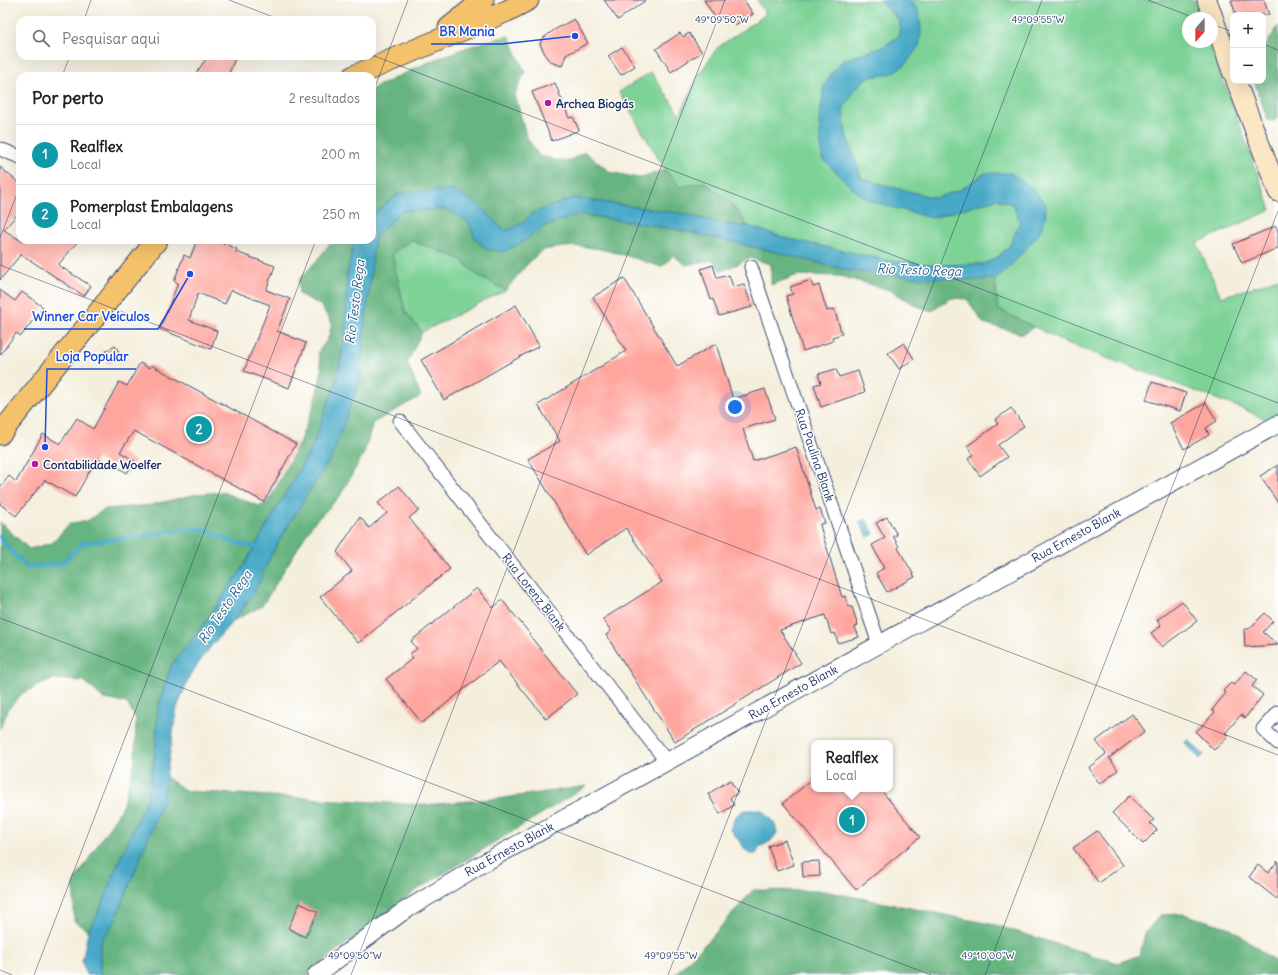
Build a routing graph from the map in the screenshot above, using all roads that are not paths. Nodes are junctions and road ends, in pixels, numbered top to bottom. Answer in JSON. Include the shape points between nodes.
{"nodes":[{"id":1,"x":483,"y":0,"type":"edge"},
{"id":2,"x":528,"y":0,"type":"edge"},
{"id":3,"x":1207,"y":0,"type":"edge"},
{"id":4,"x":429,"y":44,"type":"junction"},
{"id":5,"x":1230,"y":65,"type":"edge"},
{"id":6,"x":363,"y":72,"type":"edge"},
{"id":7,"x":1237,"y":84,"type":"edge"},
{"id":8,"x":0,"y":149,"type":"edge"},
{"id":9,"x":16,"y":155,"type":"edge"},
{"id":10,"x":1278,"y":192,"type":"edge"},
{"id":11,"x":153,"y":244,"type":"edge"},
{"id":12,"x":751,"y":267,"type":"dead end"},
{"id":13,"x":400,"y":421,"type":"dead end"},
{"id":14,"x":1278,"y":424,"type":"edge"},
{"id":15,"x":0,"y":434,"type":"edge"},
{"id":16,"x":880,"y":644,"type":"junction"},
{"id":17,"x":1278,"y":712,"type":"edge"},
{"id":18,"x":1278,"y":743,"type":"edge"},
{"id":19,"x":667,"y":762,"type":"junction"},
{"id":20,"x":316,"y":975,"type":"edge"}],
"edges":[{"from":1,"to":4,"type":"main road"},
{"from":2,"to":4,"type":"main road"},
{"from":3,"to":5,"type":"main road"},
{"from":4,"to":6,"type":"main road"},
{"from":7,"to":10,"type":"main road"},
{"from":8,"to":9,"type":"street"},
{"from":11,"to":15,"type":"main road"},
{"from":12,"to":16,"type":"street","name":"Rua Paulina Blank"},
{"from":13,"to":19,"type":"street","name":"Rua Lorenz Blank"},
{"from":14,"to":16,"type":"street","name":"Rua Ernesto Blank"},
{"from":16,"to":19,"type":"street","name":"Rua Ernesto Blank"},
{"from":17,"to":18,"type":"street","via":[[1263,729]]},
{"from":19,"to":20,"type":"street","name":"Rua Ernesto Blank","via":[[442,888],[366,938]]}]}
